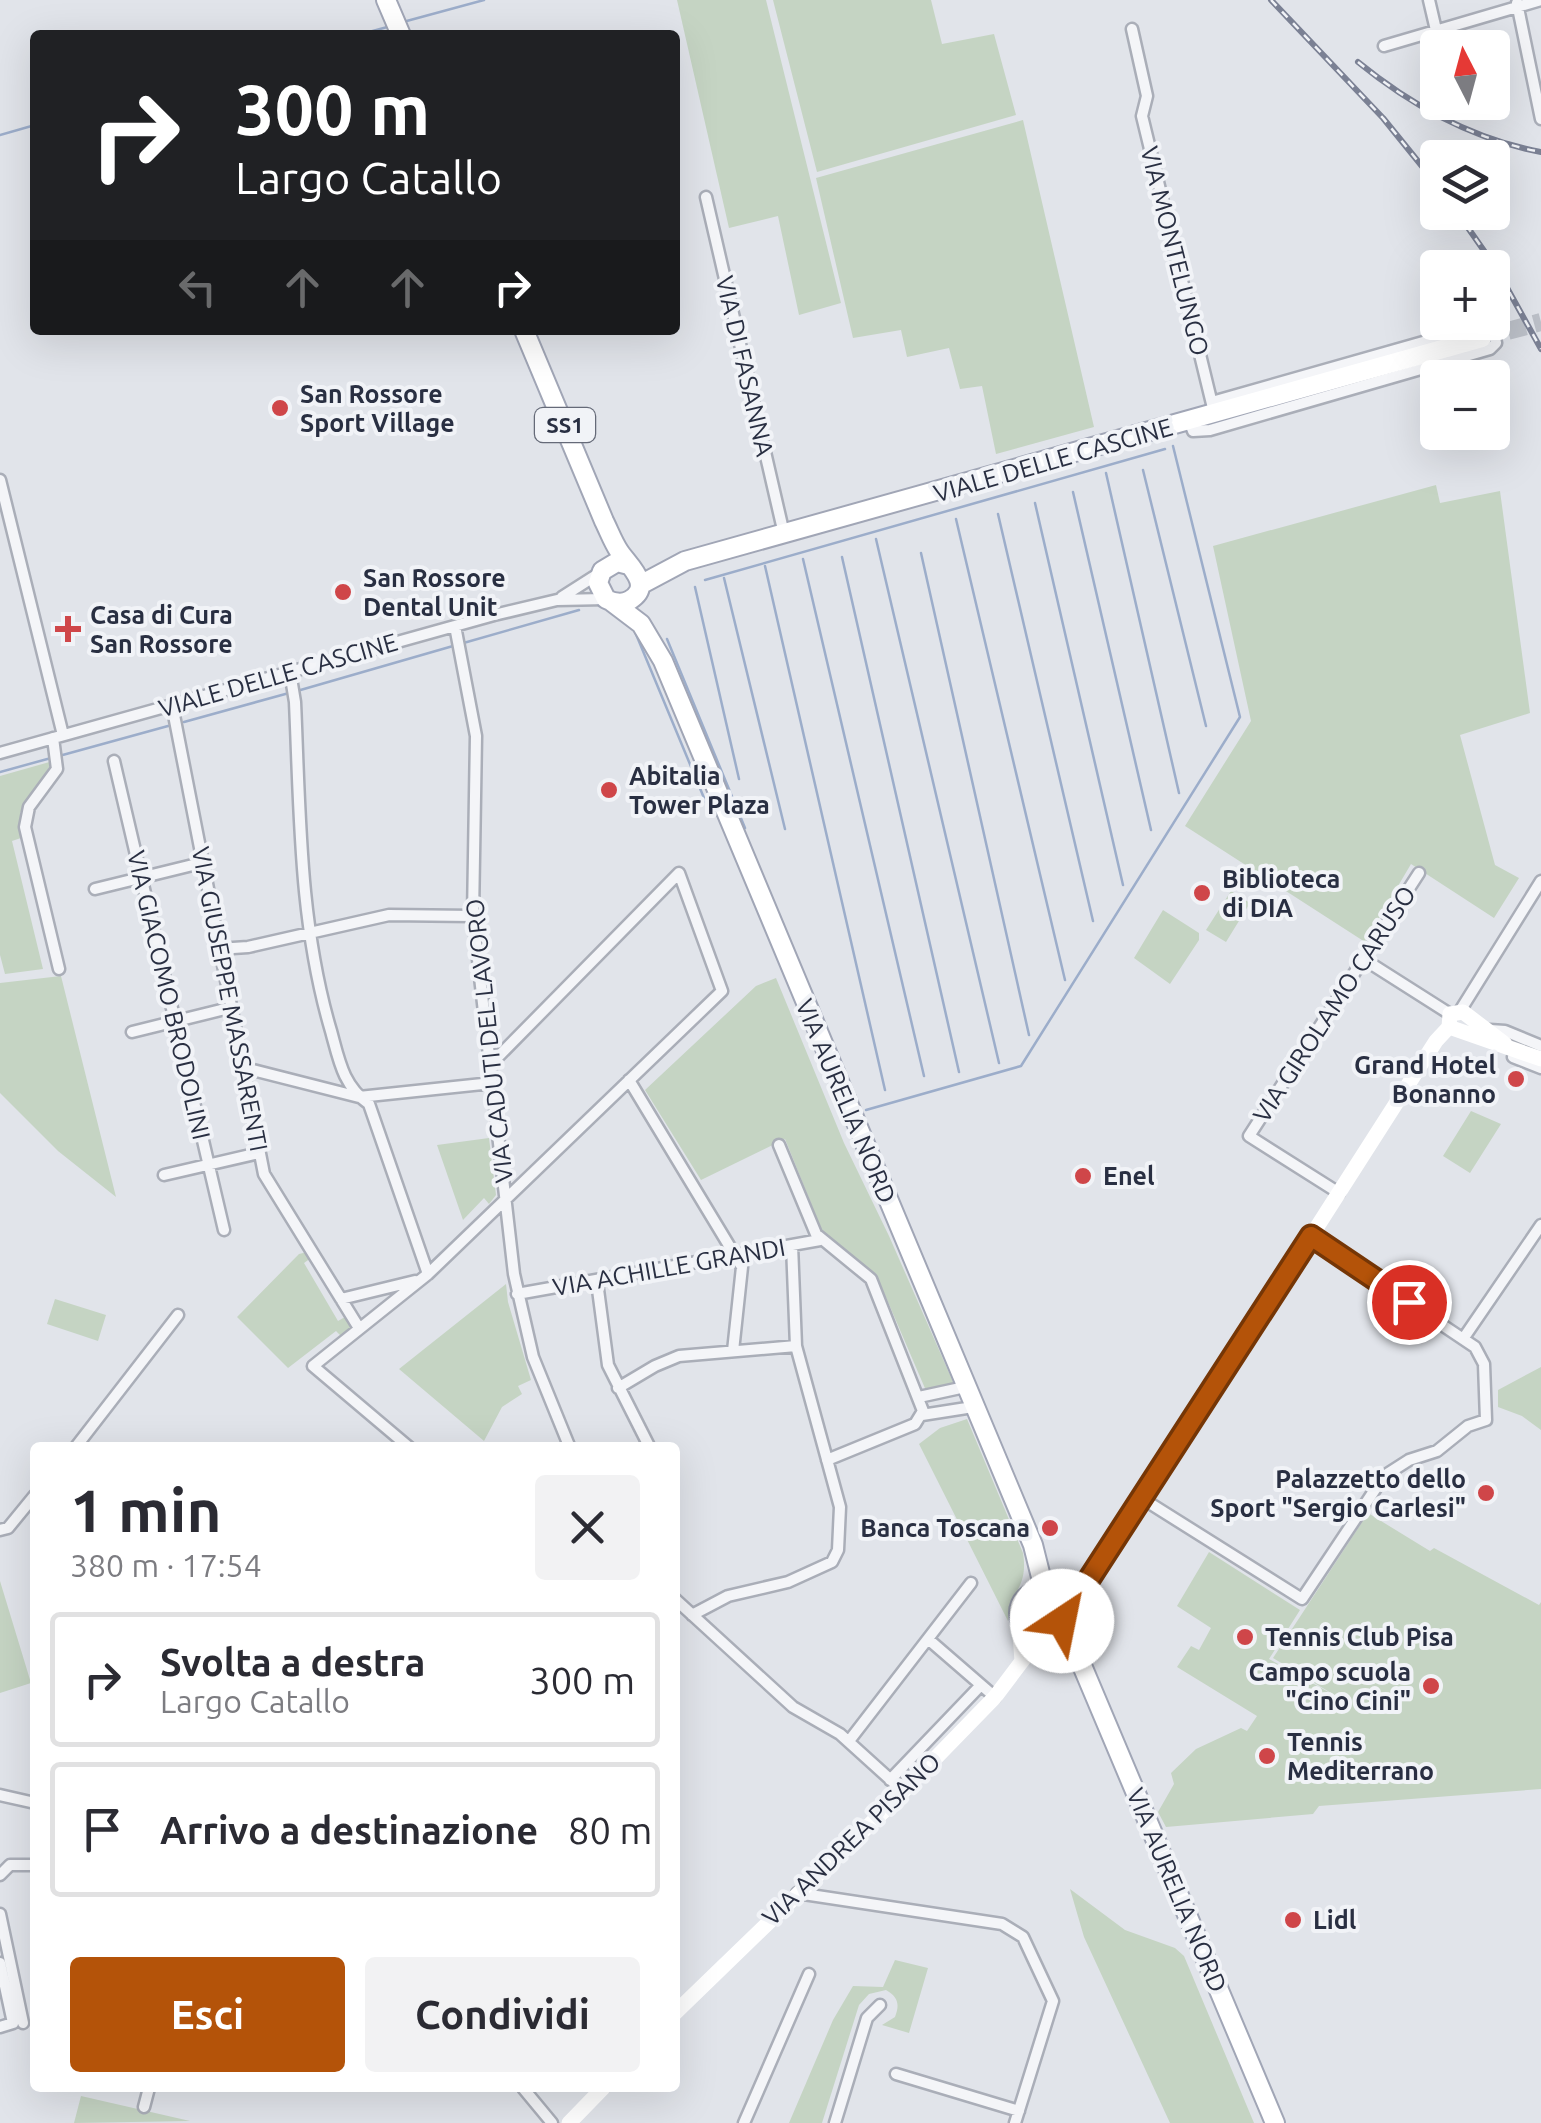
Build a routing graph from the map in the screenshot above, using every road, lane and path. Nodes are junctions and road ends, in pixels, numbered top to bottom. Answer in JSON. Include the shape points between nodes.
{"nodes":[{"id":1,"x":1429,"y":0,"type":"edge"},
{"id":2,"x":1541,"y":0,"type":"edge"},
{"id":3,"x":1517,"y":3,"type":"edge"},
{"id":4,"x":1132,"y":29,"type":"dead end"},
{"id":5,"x":1436,"y":30,"type":"joint"},
{"id":6,"x":1420,"y":35,"type":"edge"},
{"id":7,"x":1384,"y":46,"type":"dead end"},
{"id":8,"x":1541,"y":119,"type":"edge"},
{"id":9,"x":706,"y":197,"type":"dead end"},
{"id":10,"x":526,"y":335,"type":"edge"},
{"id":11,"x":1474,"y":340,"type":"tunnel mouth"},
{"id":12,"x":1213,"y":408,"type":"junction"},
{"id":13,"x":1189,"y":422,"type":"junction"},
{"id":14,"x":0,"y":480,"type":"edge"},
{"id":15,"x":604,"y":521,"type":"junction"},
{"id":16,"x":785,"y":535,"type":"junction"},
{"id":17,"x":604,"y":569,"type":"junction"},
{"id":18,"x":634,"y":578,"type":"junction"},
{"id":19,"x":557,"y":600,"type":"junction"},
{"id":20,"x":609,"y":601,"type":"junction"},
{"id":21,"x":456,"y":630,"type":"junction"},
{"id":22,"x":663,"y":661,"type":"junction"},
{"id":23,"x":292,"y":678,"type":"junction"},
{"id":24,"x":172,"y":705,"type":"junction"},
{"id":25,"x":58,"y":737,"type":"junction"},
{"id":26,"x":0,"y":753,"type":"edge"},
{"id":27,"x":114,"y":761,"type":"dead end"},
{"id":28,"x":205,"y":862,"type":"junction"},
{"id":29,"x":1419,"y":873,"type":"dead end"},
{"id":30,"x":142,"y":878,"type":"junction"},
{"id":31,"x":1541,"y":881,"type":"edge"},
{"id":32,"x":95,"y":889,"type":"dead end"},
{"id":33,"x":473,"y":916,"type":"junction"},
{"id":34,"x":308,"y":934,"type":"junction"},
{"id":35,"x":218,"y":949,"type":"junction"},
{"id":36,"x":1365,"y":960,"type":"junction"},
{"id":37,"x":60,"y":969,"type":"dead end"},
{"id":38,"x":229,"y":1008,"type":"junction"},
{"id":39,"x":1457,"y":1020,"type":"junction"},
{"id":40,"x":176,"y":1021,"type":"junction"},
{"id":41,"x":132,"y":1032,"type":"dead end"},
{"id":42,"x":1484,"y":1034,"type":"junction"},
{"id":43,"x":1541,"y":1046,"type":"edge"},
{"id":44,"x":1541,"y":1059,"type":"edge"},
{"id":45,"x":490,"y":1065,"type":"junction"},
{"id":46,"x":241,"y":1067,"type":"junction"},
{"id":47,"x":1541,"y":1068,"type":"edge"},
{"id":48,"x":628,"y":1080,"type":"junction"},
{"id":49,"x":492,"y":1084,"type":"junction"},
{"id":50,"x":359,"y":1097,"type":"junction"},
{"id":51,"x":779,"y":1145,"type":"dead end"},
{"id":52,"x":258,"y":1154,"type":"junction"},
{"id":53,"x":209,"y":1165,"type":"junction"},
{"id":54,"x":164,"y":1175,"type":"dead end"},
{"id":55,"x":1339,"y":1193,"type":"junction"},
{"id":56,"x":504,"y":1198,"type":"junction"},
{"id":57,"x":1541,"y":1226,"type":"edge"},
{"id":58,"x":224,"y":1230,"type":"dead end"},
{"id":59,"x":1311,"y":1236,"type":"junction"},
{"id":60,"x":820,"y":1240,"type":"junction"},
{"id":61,"x":792,"y":1244,"type":"junction"},
{"id":62,"x":736,"y":1255,"type":"junction"},
{"id":63,"x":424,"y":1277,"type":"junction"},
{"id":64,"x":597,"y":1282,"type":"junction"},
{"id":65,"x":517,"y":1294,"type":"junction"},
{"id":66,"x":341,"y":1299,"type":"junction"},
{"id":67,"x":178,"y":1315,"type":"dead end"},
{"id":68,"x":359,"y":1328,"type":"junction"},
{"id":69,"x":1463,"y":1339,"type":"junction"},
{"id":70,"x":796,"y":1346,"type":"junction"},
{"id":71,"x":733,"y":1350,"type":"junction"},
{"id":72,"x":965,"y":1387,"type":"junction"},
{"id":73,"x":618,"y":1388,"type":"junction"},
{"id":74,"x":919,"y":1397,"type":"junction"},
{"id":75,"x":973,"y":1407,"type":"junction"},
{"id":76,"x":922,"y":1415,"type":"junction"},
{"id":77,"x":80,"y":1442,"type":"edge"},
{"id":78,"x":403,"y":1442,"type":"edge"},
{"id":79,"x":567,"y":1442,"type":"edge"},
{"id":80,"x":647,"y":1442,"type":"edge"},
{"id":81,"x":827,"y":1460,"type":"junction"},
{"id":82,"x":1143,"y":1499,"type":"junction"},
{"id":83,"x":30,"y":1501,"type":"edge"},
{"id":84,"x":0,"y":1530,"type":"edge"},
{"id":85,"x":1030,"y":1541,"type":"junction"},
{"id":86,"x":971,"y":1583,"type":"dead end"},
{"id":87,"x":1088,"y":1583,"type":"junction"},
{"id":88,"x":1051,"y":1593,"type":"junction"},
{"id":89,"x":1028,"y":1595,"type":"junction"},
{"id":90,"x":680,"y":1604,"type":"edge"},
{"id":91,"x":692,"y":1615,"type":"junction"},
{"id":92,"x":1062,"y":1619,"type":"junction"},
{"id":93,"x":1020,"y":1620,"type":"junction"},
{"id":94,"x":1044,"y":1635,"type":"junction"},
{"id":95,"x":928,"y":1639,"type":"junction"},
{"id":96,"x":1078,"y":1656,"type":"junction"},
{"id":97,"x":1022,"y":1661,"type":"junction"},
{"id":98,"x":981,"y":1685,"type":"junction"},
{"id":99,"x":995,"y":1697,"type":"junction"},
{"id":100,"x":934,"y":1734,"type":"junction"},
{"id":101,"x":848,"y":1741,"type":"junction"},
{"id":102,"x":947,"y":1746,"type":"junction"},
{"id":103,"x":890,"y":1780,"type":"junction"},
{"id":104,"x":903,"y":1792,"type":"junction"},
{"id":105,"x":4,"y":1796,"type":"edge"},
{"id":106,"x":30,"y":1802,"type":"edge"},
{"id":107,"x":30,"y":1865,"type":"edge"},
{"id":108,"x":0,"y":1875,"type":"edge"},
{"id":109,"x":796,"y":1893,"type":"junction"},
{"id":110,"x":0,"y":1914,"type":"edge"},
{"id":111,"x":0,"y":1962,"type":"edge"},
{"id":112,"x":809,"y":1974,"type":"dead end"},
{"id":113,"x":880,"y":2005,"type":"dead end"},
{"id":114,"x":680,"y":2008,"type":"edge"},
{"id":115,"x":23,"y":2023,"type":"dead end"},
{"id":116,"x":0,"y":2027,"type":"edge"},
{"id":117,"x":896,"y":2074,"type":"dead end"},
{"id":118,"x":147,"y":2092,"type":"edge"},
{"id":119,"x":526,"y":2092,"type":"edge"},
{"id":120,"x":599,"y":2092,"type":"edge"},
{"id":121,"x":144,"y":2108,"type":"dead end"},
{"id":122,"x":1017,"y":2117,"type":"edge"},
{"id":123,"x":552,"y":2123,"type":"edge"},
{"id":124,"x":569,"y":2123,"type":"edge"},
{"id":125,"x":744,"y":2123,"type":"edge"},
{"id":126,"x":835,"y":2123,"type":"edge"},
{"id":127,"x":1275,"y":2123,"type":"edge"}],
"edges":[{"from":1,"to":5,"type":"street"},
{"from":2,"to":3,"type":"street"},
{"from":3,"to":5,"type":"street"},
{"from":3,"to":8,"type":"street"},
{"from":4,"to":12,"type":"street","name":"VIA MONTELUNGO","via":[[1148,96],[1142,116]]},
{"from":6,"to":7,"type":"street"},
{"from":9,"to":16,"type":"street","name":"VIA DI FASANNA"},
{"from":10,"to":15,"type":"main road","name":"VIA AURELIA NORD","number":"SS1"},
{"from":11,"to":12,"type":"main road","name":"VIALE DELLE CASCINE"},
{"from":12,"to":13,"type":"main road","name":"VIALE DELLE CASCINE"},
{"from":12,"to":13,"type":"street","name":"VIALE DELLE CASCINE","via":[[1482,325],[1496,335],[1490,349],[1315,401],[1210,430],[1193,431]]},
{"from":13,"to":16,"type":"main road","name":"VIALE DELLE CASCINE"},
{"from":14,"to":25,"type":"street"},
{"from":15,"to":17,"type":"main road","name":"VIA AURELIA NORD","number":"SS1"},
{"from":15,"to":18,"type":"main road","name":"VIA AURELIA NORD","number":"SS1"},
{"from":16,"to":18,"type":"main road","name":"VIALE DELLE CASCINE"},
{"from":17,"to":18,"type":"main road","via":[[617,562]]},
{"from":17,"to":19,"type":"street","name":"VIALE DELLE CASCINE"},
{"from":17,"to":20,"type":"main road","number":"SS1","via":[[599,589]]},
{"from":18,"to":20,"type":"main road","via":[[626,602]]},
{"from":18,"to":22,"type":"main road","name":"VIA AURELIA NORD","number":"SS1"},
{"from":19,"to":20,"type":"street","name":"VIALE DELLE CASCINE"},
{"from":19,"to":21,"type":"street","name":"VIALE DELLE CASCINE"},
{"from":20,"to":22,"type":"main road","name":"VIA AURELIA NORD","via":[[638,622]]},
{"from":21,"to":23,"type":"street","name":"VIALE DELLE CASCINE"},
{"from":21,"to":33,"type":"street","name":"VIA CADUTI DEL LAVORO","via":[[476,736]]},
{"from":22,"to":72,"type":"main road","name":"VIA AURELIA NORD"},
{"from":23,"to":24,"type":"street","name":"VIALE DELLE CASCINE"},
{"from":23,"to":34,"type":"street"},
{"from":24,"to":25,"type":"street","name":"VIALE DELLE CASCINE"},
{"from":24,"to":28,"type":"street","name":"VIA GIUSEPPE MASSARENTI"},
{"from":25,"to":26,"type":"street","name":"VIALE DELLE CASCINE"},
{"from":25,"to":37,"type":"street","via":[[56,772],[29,808],[24,827]]},
{"from":27,"to":30,"type":"street","name":"VIA GIACOMO BRODOLINI"},
{"from":28,"to":30,"type":"street"},
{"from":28,"to":35,"type":"street","name":"VIA GIUSEPPE MASSARENTI"},
{"from":29,"to":36,"type":"street","name":"VIA GIROLAMO CARUSO"},
{"from":30,"to":32,"type":"street"},
{"from":30,"to":40,"type":"street","name":"VIA GIACOMO BRODOLINI"},
{"from":31,"to":39,"type":"street"},
{"from":33,"to":34,"type":"street","via":[[389,915]]},
{"from":33,"to":45,"type":"street","name":"VIA CADUTI DEL LAVORO"},
{"from":34,"to":35,"type":"street"},
{"from":34,"to":50,"type":"street","via":[[345,1078]]},
{"from":35,"to":38,"type":"street","name":"VIA GIUSEPPE MASSARENTI"},
{"from":36,"to":39,"type":"street"},
{"from":36,"to":55,"type":"street","name":"VIA GIROLAMO CARUSO","via":[[1249,1136]]},
{"from":38,"to":40,"type":"street"},
{"from":38,"to":46,"type":"street","name":"VIA GIUSEPPE MASSARENTI"},
{"from":39,"to":42,"type":"street"},
{"from":39,"to":55,"type":"street","via":[[1436,1041]]},
{"from":40,"to":41,"type":"street"},
{"from":40,"to":53,"type":"street","name":"VIA GIACOMO BRODOLINI"},
{"from":42,"to":43,"type":"street","via":[[1504,1031]]},
{"from":42,"to":44,"type":"street"},
{"from":42,"to":47,"type":"street","via":[[1496,1049]]},
{"from":45,"to":48,"type":"street","via":[[680,873],[723,989]]},
{"from":45,"to":49,"type":"street","name":"VIA CADUTI DEL LAVORO"},
{"from":46,"to":50,"type":"street"},
{"from":46,"to":52,"type":"street","name":"VIA GIUSEPPE MASSARENTI"},
{"from":48,"to":56,"type":"street"},
{"from":48,"to":62,"type":"street"},
{"from":49,"to":50,"type":"street"},
{"from":49,"to":56,"type":"street","name":"VIA CADUTI DEL LAVORO"},
{"from":50,"to":63,"type":"street","via":[[369,1104]]},
{"from":51,"to":60,"type":"street"},
{"from":52,"to":53,"type":"street"},
{"from":52,"to":66,"type":"street","name":"VIA GIUSEPPE MASSARENTI"},
{"from":53,"to":54,"type":"street"},
{"from":53,"to":58,"type":"street","name":"VIA GIACOMO BRODOLINI"},
{"from":55,"to":59,"type":"street"},
{"from":56,"to":63,"type":"street"},
{"from":56,"to":65,"type":"street","name":"VIA CADUTI DEL LAVORO"},
{"from":57,"to":69,"type":"street"},
{"from":59,"to":69,"type":"street"},
{"from":59,"to":82,"type":"street"},
{"from":60,"to":61,"type":"street","name":"VIA ACHILLE GRANDI"},
{"from":60,"to":74,"type":"street","via":[[872,1280]]},
{"from":61,"to":62,"type":"street","name":"VIA ACHILLE GRANDI"},
{"from":61,"to":70,"type":"street"},
{"from":62,"to":64,"type":"street","name":"VIA ACHILLE GRANDI"},
{"from":62,"to":71,"type":"street","via":[[744,1273]]},
{"from":63,"to":66,"type":"street"},
{"from":63,"to":68,"type":"street"},
{"from":64,"to":65,"type":"street","name":"VIA ACHILLE GRANDI"},
{"from":64,"to":73,"type":"street","via":[[606,1358]]},
{"from":65,"to":79,"type":"street","name":"VIA CADUTI DEL LAVORO","via":[[537,1370]]},
{"from":66,"to":68,"type":"street","name":"VIA GIUSEPPE MASSARENTI"},
{"from":67,"to":77,"type":"street"},
{"from":68,"to":78,"type":"street","via":[[313,1366]]},
{"from":69,"to":82,"type":"street","via":[[1484,1364],[1486,1420],[1384,1476],[1302,1599]]},
{"from":70,"to":71,"type":"street"},
{"from":70,"to":81,"type":"street"},
{"from":71,"to":73,"type":"street","via":[[674,1358]]},
{"from":72,"to":74,"type":"street"},
{"from":72,"to":75,"type":"main road","name":"VIA AURELIA NORD"},
{"from":73,"to":80,"type":"street"},
{"from":74,"to":76,"type":"street"},
{"from":75,"to":76,"type":"street"},
{"from":75,"to":85,"type":"main road","name":"VIA AURELIA NORD"},
{"from":76,"to":81,"type":"street","via":[[916,1424]]},
{"from":81,"to":91,"type":"street","via":[[841,1526],[832,1562],[788,1582],[728,1596]]},
{"from":82,"to":87,"type":"street"},
{"from":83,"to":84,"type":"street"},
{"from":85,"to":88,"type":"main road","name":"VIA AURELIA NORD"},
{"from":85,"to":89,"type":"main road"},
{"from":86,"to":95,"type":"street"},
{"from":87,"to":88,"type":"street"},
{"from":87,"to":92,"type":"street"},
{"from":88,"to":89,"type":"main road"},
{"from":88,"to":92,"type":"main road","via":[[1062,1606]]},
{"from":89,"to":93,"type":"main road"},
{"from":90,"to":91,"type":"street"},
{"from":91,"to":101,"type":"street","via":[[794,1707]]},
{"from":92,"to":94,"type":"main road"},
{"from":92,"to":96,"type":"main road","name":"VIA AURELIA NORD"},
{"from":93,"to":94,"type":"main road","via":[[1030,1633]]},
{"from":93,"to":97,"type":"street"},
{"from":94,"to":96,"type":"main road","via":[[1062,1640]]},
{"from":94,"to":97,"type":"street","name":"VIA ANDREA PISANO"},
{"from":95,"to":98,"type":"street"},
{"from":95,"to":101,"type":"street"},
{"from":96,"to":127,"type":"main road","name":"VIA AURELIA NORD"},
{"from":97,"to":99,"type":"street","name":"VIA ANDREA PISANO"},
{"from":98,"to":99,"type":"street"},
{"from":98,"to":100,"type":"street"},
{"from":99,"to":102,"type":"street","name":"VIA ANDREA PISANO"},
{"from":100,"to":102,"type":"street"},
{"from":100,"to":103,"type":"street"},
{"from":101,"to":103,"type":"street"},
{"from":102,"to":104,"type":"street","name":"VIA ANDREA PISANO"},
{"from":103,"to":104,"type":"street"},
{"from":104,"to":109,"type":"street","name":"VIA ANDREA PISANO"},
{"from":105,"to":106,"type":"street"},
{"from":107,"to":108,"type":"street","via":[[10,1865]]},
{"from":109,"to":114,"type":"street","name":"VIA ANDREA PISANO"},
{"from":109,"to":122,"type":"street","via":[[1017,1931],[1053,2001]]},
{"from":110,"to":115,"type":"street"},
{"from":111,"to":116,"type":"street","via":[[12,2023]]},
{"from":112,"to":125,"type":"street"},
{"from":113,"to":126,"type":"street","via":[[867,2018]]},
{"from":117,"to":122,"type":"street"},
{"from":118,"to":121,"type":"street"},
{"from":119,"to":123,"type":"street"},
{"from":120,"to":124,"type":"street"}]}
